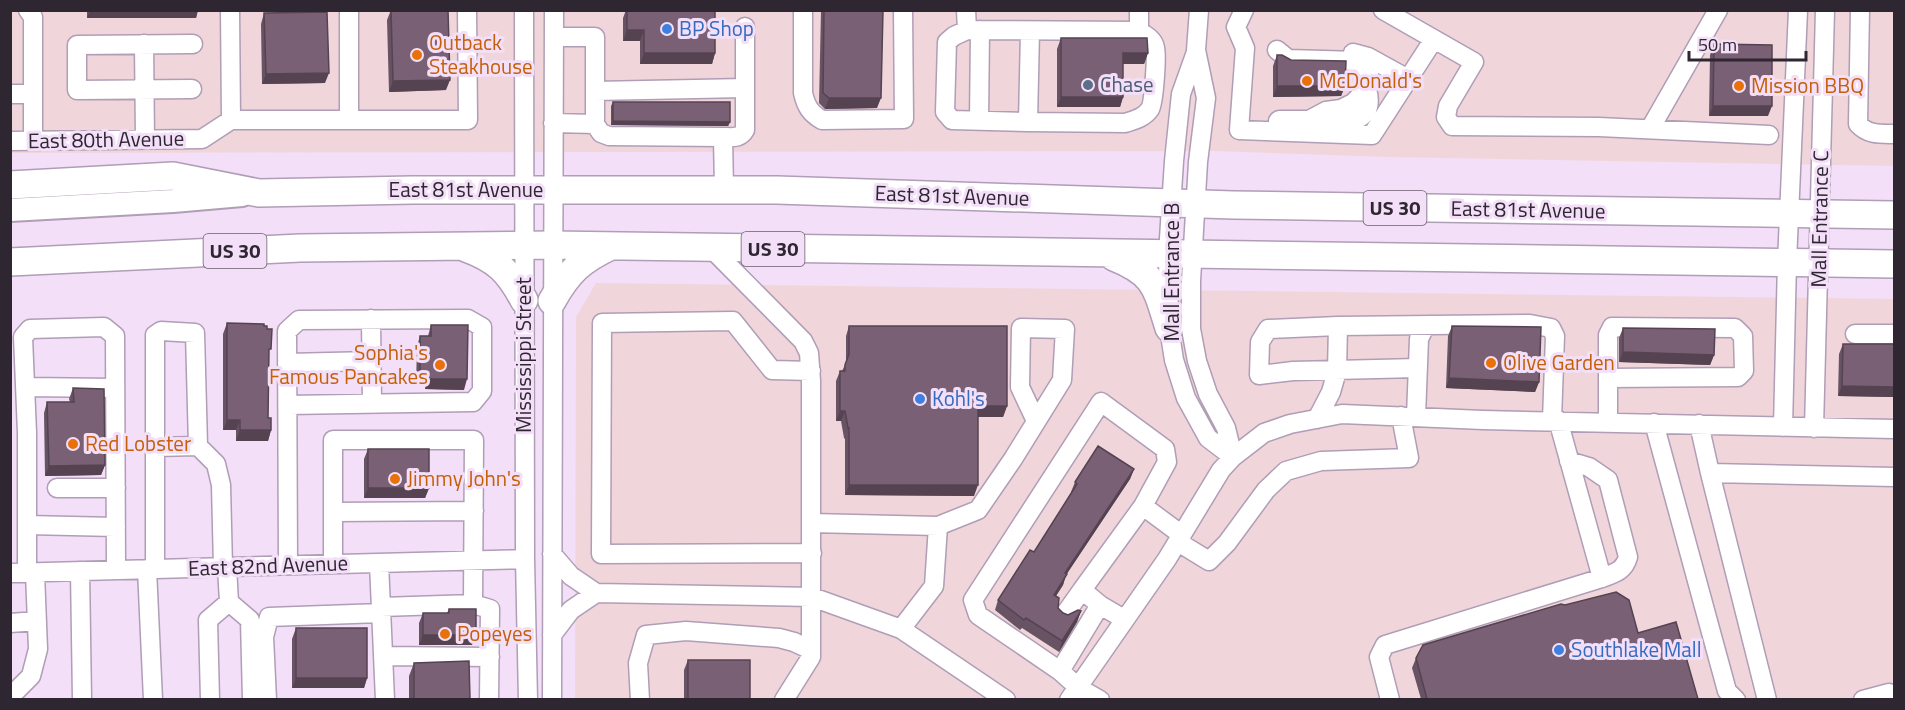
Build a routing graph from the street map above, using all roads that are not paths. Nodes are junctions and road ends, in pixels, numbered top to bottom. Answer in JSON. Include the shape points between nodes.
{"nodes":[{"id":1,"x":28,"y":10,"type":"edge"},
{"id":2,"x":230,"y":10,"type":"edge"},
{"id":3,"x":349,"y":10,"type":"edge"},
{"id":4,"x":467,"y":10,"type":"edge"},
{"id":5,"x":524,"y":10,"type":"edge"},
{"id":6,"x":554,"y":10,"type":"edge"},
{"id":7,"x":803,"y":10,"type":"edge"},
{"id":8,"x":903,"y":10,"type":"edge"},
{"id":9,"x":966,"y":10,"type":"edge"},
{"id":10,"x":1139,"y":10,"type":"edge"},
{"id":11,"x":1199,"y":10,"type":"edge"},
{"id":12,"x":1244,"y":10,"type":"edge"},
{"id":13,"x":1383,"y":10,"type":"edge"},
{"id":14,"x":1718,"y":10,"type":"edge"},
{"id":15,"x":1797,"y":10,"type":"edge"},
{"id":16,"x":1825,"y":10,"type":"edge"},
{"id":17,"x":1860,"y":10,"type":"edge"},
{"id":18,"x":745,"y":27,"type":"dead end"},
{"id":19,"x":974,"y":30,"type":"junction"},
{"id":20,"x":1030,"y":31,"type":"junction"},
{"id":21,"x":1139,"y":31,"type":"junction"},
{"id":22,"x":554,"y":37,"type":"junction"},
{"id":23,"x":1434,"y":39,"type":"junction"},
{"id":24,"x":144,"y":44,"type":"junction"},
{"id":25,"x":193,"y":44,"type":"dead end"},
{"id":26,"x":1245,"y":48,"type":"junction"},
{"id":27,"x":1196,"y":50,"type":"junction"},
{"id":28,"x":1276,"y":50,"type":"junction"},
{"id":29,"x":1408,"y":79,"type":"junction"},
{"id":30,"x":745,"y":88,"type":"junction"},
{"id":31,"x":192,"y":89,"type":"dead end"},
{"id":32,"x":144,"y":90,"type":"junction"},
{"id":33,"x":595,"y":91,"type":"junction"},
{"id":34,"x":10,"y":94,"type":"edge"},
{"id":35,"x":33,"y":94,"type":"junction"},
{"id":36,"x":231,"y":120,"type":"junction"},
{"id":37,"x":349,"y":120,"type":"junction"},
{"id":38,"x":979,"y":121,"type":"junction"},
{"id":39,"x":1028,"y":122,"type":"junction"},
{"id":40,"x":553,"y":123,"type":"junction"},
{"id":41,"x":596,"y":124,"type":"junction"},
{"id":42,"x":1650,"y":129,"type":"junction"},
{"id":43,"x":1271,"y":131,"type":"junction"},
{"id":44,"x":1894,"y":134,"type":"edge"},
{"id":45,"x":1769,"y":135,"type":"dead end"},
{"id":46,"x":723,"y":137,"type":"junction"},
{"id":47,"x":145,"y":140,"type":"junction"},
{"id":48,"x":10,"y":141,"type":"edge"},
{"id":49,"x":33,"y":141,"type":"junction"},
{"id":50,"x":10,"y":185,"type":"edge"},
{"id":51,"x":524,"y":190,"type":"junction"},
{"id":52,"x":553,"y":190,"type":"junction"},
{"id":53,"x":724,"y":190,"type":"junction"},
{"id":54,"x":259,"y":193,"type":"junction"},
{"id":55,"x":1183,"y":203,"type":"junction"},
{"id":56,"x":10,"y":210,"type":"edge"},
{"id":57,"x":1789,"y":214,"type":"junction"},
{"id":58,"x":1821,"y":214,"type":"junction"},
{"id":59,"x":1894,"y":214,"type":"edge"},
{"id":60,"x":524,"y":245,"type":"junction"},
{"id":61,"x":552,"y":245,"type":"junction"},
{"id":62,"x":459,"y":246,"type":"junction"},
{"id":63,"x":611,"y":246,"type":"junction"},
{"id":64,"x":711,"y":248,"type":"junction"},
{"id":65,"x":1107,"y":254,"type":"junction"},
{"id":66,"x":1180,"y":254,"type":"junction"},
{"id":67,"x":10,"y":262,"type":"edge"},
{"id":68,"x":1786,"y":262,"type":"junction"},
{"id":69,"x":1820,"y":262,"type":"junction"},
{"id":70,"x":1894,"y":264,"type":"edge"},
{"id":71,"x":524,"y":300,"type":"junction"},
{"id":72,"x":552,"y":301,"type":"junction"},
{"id":73,"x":371,"y":320,"type":"junction"},
{"id":74,"x":1338,"y":326,"type":"junction"},
{"id":75,"x":1425,"y":326,"type":"junction"},
{"id":76,"x":1169,"y":327,"type":"junction"},
{"id":77,"x":30,"y":329,"type":"junction"},
{"id":78,"x":10,"y":330,"type":"edge"},
{"id":79,"x":1855,"y":334,"type":"dead end"},
{"id":80,"x":1894,"y":334,"type":"edge"},
{"id":81,"x":372,"y":362,"type":"junction"},
{"id":82,"x":287,"y":363,"type":"junction"},
{"id":83,"x":1418,"y":368,"type":"junction"},
{"id":84,"x":811,"y":370,"type":"junction"},
{"id":85,"x":1337,"y":371,"type":"junction"},
{"id":86,"x":1608,"y":378,"type":"junction"},
{"id":87,"x":26,"y":387,"type":"junction"},
{"id":88,"x":115,"y":388,"type":"junction"},
{"id":89,"x":372,"y":404,"type":"junction"},
{"id":90,"x":288,"y":405,"type":"junction"},
{"id":91,"x":1408,"y":416,"type":"junction"},
{"id":92,"x":1317,"y":418,"type":"junction"},
{"id":93,"x":1555,"y":420,"type":"junction"},
{"id":94,"x":1036,"y":421,"type":"junction"},
{"id":95,"x":1608,"y":422,"type":"junction"},
{"id":96,"x":1654,"y":423,"type":"junction"},
{"id":97,"x":1699,"y":424,"type":"junction"},
{"id":98,"x":1783,"y":427,"type":"junction"},
{"id":99,"x":1814,"y":428,"type":"junction"},
{"id":100,"x":1894,"y":429,"type":"edge"},
{"id":101,"x":198,"y":446,"type":"junction"},
{"id":102,"x":155,"y":447,"type":"junction"},
{"id":103,"x":1233,"y":457,"type":"junction"},
{"id":104,"x":1569,"y":461,"type":"junction"},
{"id":105,"x":1710,"y":473,"type":"junction"},
{"id":106,"x":1894,"y":477,"type":"edge"},
{"id":107,"x":27,"y":487,"type":"junction"},
{"id":108,"x":116,"y":488,"type":"junction"},
{"id":109,"x":1143,"y":506,"type":"junction"},
{"id":110,"x":474,"y":511,"type":"junction"},
{"id":111,"x":333,"y":512,"type":"junction"},
{"id":112,"x":811,"y":522,"type":"junction"},
{"id":113,"x":27,"y":525,"type":"junction"},
{"id":114,"x":938,"y":526,"type":"junction"},
{"id":115,"x":116,"y":527,"type":"junction"},
{"id":116,"x":1180,"y":538,"type":"junction"},
{"id":117,"x":812,"y":553,"type":"junction"},
{"id":118,"x":552,"y":554,"type":"junction"},
{"id":119,"x":525,"y":559,"type":"junction"},
{"id":120,"x":474,"y":560,"type":"junction"},
{"id":121,"x":379,"y":563,"type":"junction"},
{"id":122,"x":333,"y":564,"type":"junction"},
{"id":123,"x":288,"y":565,"type":"junction"},
{"id":124,"x":225,"y":567,"type":"junction"},
{"id":125,"x":151,"y":569,"type":"junction"},
{"id":126,"x":116,"y":570,"type":"junction"},
{"id":127,"x":80,"y":571,"type":"junction"},
{"id":128,"x":24,"y":573,"type":"edge"},
{"id":129,"x":1602,"y":578,"type":"junction"},
{"id":130,"x":1082,"y":590,"type":"junction"},
{"id":131,"x":596,"y":593,"type":"junction"},
{"id":132,"x":812,"y":597,"type":"junction"},
{"id":133,"x":229,"y":602,"type":"junction"},
{"id":134,"x":473,"y":604,"type":"junction"},
{"id":135,"x":1100,"y":605,"type":"junction"},
{"id":136,"x":381,"y":610,"type":"junction"},
{"id":137,"x":1065,"y":614,"type":"edge"},
{"id":138,"x":1124,"y":619,"type":"junction"},
{"id":139,"x":37,"y":621,"type":"junction"},
{"id":140,"x":10,"y":624,"type":"edge"},
{"id":141,"x":901,"y":629,"type":"junction"},
{"id":142,"x":552,"y":635,"type":"junction"},
{"id":143,"x":811,"y":650,"type":"junction"},
{"id":144,"x":383,"y":656,"type":"junction"},
{"id":145,"x":490,"y":657,"type":"junction"},
{"id":146,"x":1060,"y":671,"type":"junction"},
{"id":147,"x":1074,"y":694,"type":"edge"},
{"id":148,"x":10,"y":697,"type":"edge"},
{"id":149,"x":1894,"y":697,"type":"edge"},
{"id":150,"x":82,"y":699,"type":"edge"},
{"id":151,"x":153,"y":699,"type":"edge"},
{"id":152,"x":210,"y":699,"type":"edge"},
{"id":153,"x":252,"y":699,"type":"edge"},
{"id":154,"x":267,"y":699,"type":"edge"},
{"id":155,"x":385,"y":699,"type":"edge"},
{"id":156,"x":489,"y":699,"type":"edge"},
{"id":157,"x":528,"y":699,"type":"edge"},
{"id":158,"x":552,"y":699,"type":"edge"},
{"id":159,"x":640,"y":699,"type":"edge"},
{"id":160,"x":784,"y":699,"type":"edge"},
{"id":161,"x":1006,"y":699,"type":"edge"},
{"id":162,"x":1100,"y":699,"type":"edge"},
{"id":163,"x":1390,"y":699,"type":"edge"},
{"id":164,"x":1736,"y":699,"type":"edge"},
{"id":165,"x":1767,"y":699,"type":"edge"},
{"id":166,"x":1863,"y":699,"type":"edge"}],
"edges":[{"from":1,"to":35,"type":"street","via":[[33,17]]},
{"from":2,"to":36,"type":"street"},
{"from":3,"to":37,"type":"street"},
{"from":4,"to":37,"type":"street","via":[[468,120]]},
{"from":5,"to":51,"type":"street","name":"Mississippi Street"},
{"from":6,"to":22,"type":"street","name":"Mississippi Street"},
{"from":7,"to":8,"type":"street","via":[[803,93],[805,104],[822,120],[904,119]]},
{"from":9,"to":19,"type":"street"},
{"from":10,"to":21,"type":"street"},
{"from":11,"to":27,"type":"street","name":"Mall Entrance B"},
{"from":12,"to":26,"type":"street","via":[[1236,27]]},
{"from":13,"to":23,"type":"street"},
{"from":14,"to":42,"type":"street"},
{"from":15,"to":57,"type":"street","name":"Mall Entrance C"},
{"from":16,"to":58,"type":"street","name":"Mall Entrance C"},
{"from":17,"to":44,"type":"street","via":[[1858,124],[1874,134]]},
{"from":18,"to":30,"type":"street"},
{"from":19,"to":20,"type":"street"},
{"from":19,"to":38,"type":"street"},
{"from":19,"to":38,"type":"street","via":[[947,42],[945,112],[952,120]]},
{"from":20,"to":21,"type":"street"},
{"from":20,"to":39,"type":"street"},
{"from":21,"to":39,"type":"street","via":[[1155,46],[1150,109],[1140,118],[1125,123]]},
{"from":22,"to":33,"type":"street","via":[[595,37]]},
{"from":22,"to":40,"type":"street","name":"Mississippi Street"},
{"from":23,"to":29,"type":"street"},
{"from":23,"to":42,"type":"street","via":[[1474,62],[1448,106],[1446,117],[1452,126]]},
{"from":24,"to":25,"type":"street"},
{"from":24,"to":32,"type":"street"},
{"from":24,"to":32,"type":"street","via":[[77,45],[77,90]]},
{"from":26,"to":28,"type":"street"},
{"from":26,"to":43,"type":"street","via":[[1239,130]]},
{"from":27,"to":55,"type":"street","name":"Mall Entrance B","via":[[1181,94]]},
{"from":27,"to":55,"type":"street","name":"Mall Entrance B","via":[[1206,98],[1198,162]]},
{"from":28,"to":29,"type":"street","via":[[1352,53],[1368,57]]},
{"from":28,"to":43,"type":"street","via":[[1288,59],[1358,62],[1369,73],[1367,89],[1353,104],[1310,120],[1279,120]]},
{"from":29,"to":43,"type":"street","via":[[1371,135]]},
{"from":30,"to":33,"type":"street"},
{"from":30,"to":46,"type":"street","via":[[746,130],[737,137]]},
{"from":31,"to":32,"type":"street"},
{"from":32,"to":47,"type":"street"},
{"from":33,"to":41,"type":"street"},
{"from":34,"to":35,"type":"street"},
{"from":35,"to":49,"type":"street"},
{"from":36,"to":37,"type":"street"},
{"from":36,"to":47,"type":"street","name":"East 80th Avenue","via":[[202,139]]},
{"from":38,"to":39,"type":"street"},
{"from":40,"to":41,"type":"street"},
{"from":40,"to":52,"type":"street","name":"Mississippi Street"},
{"from":41,"to":46,"type":"street","via":[[609,136]]},
{"from":42,"to":45,"type":"street"},
{"from":46,"to":53,"type":"street"},
{"from":47,"to":49,"type":"street","name":"East 80th Avenue"},
{"from":48,"to":49,"type":"street","name":"East 80th Avenue"},
{"from":50,"to":54,"type":"highway","via":[[173,176]]},
{"from":51,"to":52,"type":"highway","name":"East 81st Avenue","number":"US 30"},
{"from":51,"to":54,"type":"highway","name":"East 81st Avenue","number":"US 30"},
{"from":51,"to":60,"type":"street","name":"Mississippi Street"},
{"from":52,"to":53,"type":"highway","name":"East 81st Avenue","number":"US 30"},
{"from":52,"to":61,"type":"street","name":"Mississippi Street"},
{"from":53,"to":55,"type":"highway","name":"East 81st Avenue","number":"US 30"},
{"from":54,"to":56,"type":"main road","name":"East 81st Avenue","number":"US 30"},
{"from":55,"to":57,"type":"highway","name":"East 81st Avenue","number":"US 30"},
{"from":55,"to":66,"type":"street","name":"Mall Entrance B"},
{"from":55,"to":66,"type":"street","name":"Mall Entrance B"},
{"from":57,"to":58,"type":"highway","name":"East 81st Avenue","number":"US 30"},
{"from":57,"to":68,"type":"street","name":"Mall Entrance C"},
{"from":58,"to":59,"type":"highway","name":"East 81st Avenue","number":"US 30"},
{"from":58,"to":69,"type":"street","name":"Mall Entrance C"},
{"from":60,"to":61,"type":"highway","number":"US 30"},
{"from":60,"to":62,"type":"highway","number":"US 30"},
{"from":60,"to":71,"type":"street","name":"Mississippi Street"},
{"from":61,"to":63,"type":"highway","number":"US 30"},
{"from":61,"to":72,"type":"street","name":"Mississippi Street"},
{"from":62,"to":67,"type":"highway","number":"US 30","via":[[300,248]]},
{"from":62,"to":71,"type":"highway","via":[[485,255],[502,268]]},
{"from":63,"to":64,"type":"highway","number":"US 30"},
{"from":63,"to":72,"type":"highway","via":[[578,264]]},
{"from":64,"to":65,"type":"highway","number":"US 30"},
{"from":64,"to":84,"type":"street","via":[[803,341]]},
{"from":65,"to":66,"type":"highway","number":"US 30"},
{"from":65,"to":76,"type":"highway","via":[[1134,264],[1156,285]]},
{"from":66,"to":68,"type":"highway","number":"US 30"},
{"from":66,"to":76,"type":"street","name":"Mall Entrance B"},
{"from":66,"to":103,"type":"street","name":"Mall Entrance B","via":[[1197,361],[1208,394],[1226,428]]},
{"from":68,"to":69,"type":"highway","number":"US 30"},
{"from":68,"to":98,"type":"street","name":"Mall Entrance C"},
{"from":69,"to":70,"type":"highway","number":"US 30"},
{"from":69,"to":99,"type":"street","name":"Mall Entrance C"},
{"from":71,"to":119,"type":"street","name":"Mississippi Street"},
{"from":72,"to":118,"type":"street","name":"Mississippi Street"},
{"from":73,"to":81,"type":"street"},
{"from":73,"to":82,"type":"street","via":[[299,320],[287,331]]},
{"from":73,"to":89,"type":"street","via":[[468,319],[482,327],[482,391],[473,402]]},
{"from":74,"to":75,"type":"street"},
{"from":74,"to":85,"type":"street"},
{"from":74,"to":85,"type":"street","via":[[1268,328],[1260,342],[1259,375]]},
{"from":75,"to":83,"type":"street","via":[[1419,339]]},
{"from":75,"to":93,"type":"street","via":[[1530,324],[1551,328],[1556,336]]},
{"from":76,"to":103,"type":"street","name":"Mall Entrance B","via":[[1186,398],[1208,438]]},
{"from":77,"to":78,"type":"street"},
{"from":77,"to":87,"type":"street","via":[[23,337]]},
{"from":77,"to":88,"type":"street","via":[[104,327],[115,336]]},
{"from":79,"to":80,"type":"street"},
{"from":81,"to":82,"type":"street"},
{"from":81,"to":89,"type":"street"},
{"from":82,"to":90,"type":"street"},
{"from":83,"to":85,"type":"street"},
{"from":83,"to":91,"type":"street"},
{"from":84,"to":112,"type":"street"},
{"from":84,"to":117,"type":"street","via":[[772,370],[733,321],[602,323],[600,554]]},
{"from":85,"to":92,"type":"street"},
{"from":86,"to":86,"type":"street","via":[[1608,335],[1612,327],[1736,328],[1743,336],[1744,371],[1738,377]]},
{"from":86,"to":95,"type":"street"},
{"from":87,"to":88,"type":"street"},
{"from":87,"to":107,"type":"street"},
{"from":88,"to":108,"type":"street"},
{"from":89,"to":90,"type":"street"},
{"from":90,"to":123,"type":"street"},
{"from":91,"to":92,"type":"street","via":[[1342,414]]},
{"from":91,"to":93,"type":"street"},
{"from":91,"to":116,"type":"street","via":[[1409,458],[1321,461],[1286,471],[1209,561]]},
{"from":92,"to":103,"type":"street","via":[[1264,433]]},
{"from":93,"to":95,"type":"street"},
{"from":93,"to":104,"type":"street"},
{"from":94,"to":94,"type":"street","via":[[1062,380],[1065,329],[1021,328],[1020,387]]},
{"from":94,"to":114,"type":"street","via":[[978,510]]},
{"from":95,"to":96,"type":"street"},
{"from":96,"to":97,"type":"street"},
{"from":96,"to":164,"type":"street","via":[[1727,691]]},
{"from":97,"to":98,"type":"street"},
{"from":97,"to":105,"type":"street"},
{"from":98,"to":99,"type":"street"},
{"from":99,"to":100,"type":"street"},
{"from":101,"to":102,"type":"street"},
{"from":101,"to":102,"type":"street","via":[[195,333],[161,331],[155,335]]},
{"from":101,"to":124,"type":"street","via":[[216,464],[221,485]]},
{"from":102,"to":125,"type":"street"},
{"from":103,"to":116,"type":"street"},
{"from":104,"to":129,"type":"street"},
{"from":104,"to":129,"type":"street","via":[[1589,467],[1608,480],[1628,557],[1619,571]]},
{"from":105,"to":106,"type":"street"},
{"from":105,"to":165,"type":"street"},
{"from":107,"to":108,"type":"street"},
{"from":107,"to":113,"type":"street"},
{"from":108,"to":115,"type":"street"},
{"from":109,"to":116,"type":"street"},
{"from":109,"to":130,"type":"street"},
{"from":109,"to":146,"type":"street","via":[[1167,462],[1165,449],[1101,402],[973,600],[978,615],[1043,650]]},
{"from":110,"to":111,"type":"street"},
{"from":110,"to":111,"type":"street","via":[[474,440],[333,440]]},
{"from":110,"to":120,"type":"street"},
{"from":111,"to":122,"type":"street"},
{"from":112,"to":114,"type":"street"},
{"from":112,"to":117,"type":"street"},
{"from":113,"to":115,"type":"street"},
{"from":113,"to":128,"type":"street"},
{"from":114,"to":141,"type":"street","via":[[934,586]]},
{"from":115,"to":126,"type":"street"},
{"from":116,"to":138,"type":"street"},
{"from":117,"to":132,"type":"street"},
{"from":118,"to":131,"type":"street","via":[[571,576]]},
{"from":118,"to":142,"type":"street","name":"Mississippi Street"},
{"from":119,"to":120,"type":"street","name":"East 82nd Avenue"},
{"from":119,"to":157,"type":"street","name":"Mississippi Street"},
{"from":120,"to":121,"type":"street","name":"East 82nd Avenue"},
{"from":120,"to":134,"type":"street"},
{"from":121,"to":122,"type":"street","name":"East 82nd Avenue"},
{"from":121,"to":136,"type":"street"},
{"from":122,"to":123,"type":"street","name":"East 82nd Avenue"},
{"from":123,"to":124,"type":"street","name":"East 82nd Avenue"},
{"from":124,"to":125,"type":"street","name":"East 82nd Avenue"},
{"from":124,"to":133,"type":"street"},
{"from":125,"to":126,"type":"street","name":"East 82nd Avenue"},
{"from":125,"to":151,"type":"street"},
{"from":126,"to":127,"type":"street","name":"East 82nd Avenue"},
{"from":127,"to":128,"type":"street","name":"East 82nd Avenue"},
{"from":127,"to":150,"type":"street"},
{"from":128,"to":139,"type":"street"},
{"from":129,"to":163,"type":"street","via":[[1385,645],[1379,657]]},
{"from":130,"to":135,"type":"street"},
{"from":130,"to":137,"type":"street"},
{"from":131,"to":132,"type":"street"},
{"from":131,"to":142,"type":"street","via":[[572,610]]},
{"from":132,"to":141,"type":"street"},
{"from":132,"to":143,"type":"street"},
{"from":133,"to":152,"type":"street","via":[[208,620]]},
{"from":133,"to":153,"type":"street","via":[[250,620]]},
{"from":134,"to":136,"type":"street"},
{"from":134,"to":145,"type":"street","via":[[490,609]]},
{"from":135,"to":138,"type":"street"},
{"from":135,"to":146,"type":"street"},
{"from":136,"to":144,"type":"street"},
{"from":136,"to":154,"type":"street","via":[[269,617],[264,637]]},
{"from":138,"to":147,"type":"street"},
{"from":139,"to":140,"type":"street"},
{"from":139,"to":148,"type":"street","via":[[38,649],[31,676]]},
{"from":141,"to":161,"type":"street"},
{"from":142,"to":158,"type":"street","name":"Mississippi Street"},
{"from":143,"to":159,"type":"street","via":[[767,637],[686,631],[646,635],[638,663]]},
{"from":143,"to":160,"type":"street","via":[[811,657]]},
{"from":144,"to":145,"type":"street"},
{"from":144,"to":155,"type":"street"},
{"from":145,"to":156,"type":"street"},
{"from":146,"to":147,"type":"street"},
{"from":147,"to":162,"type":"street"},
{"from":149,"to":166,"type":"street","via":[[1889,693]]}]}
